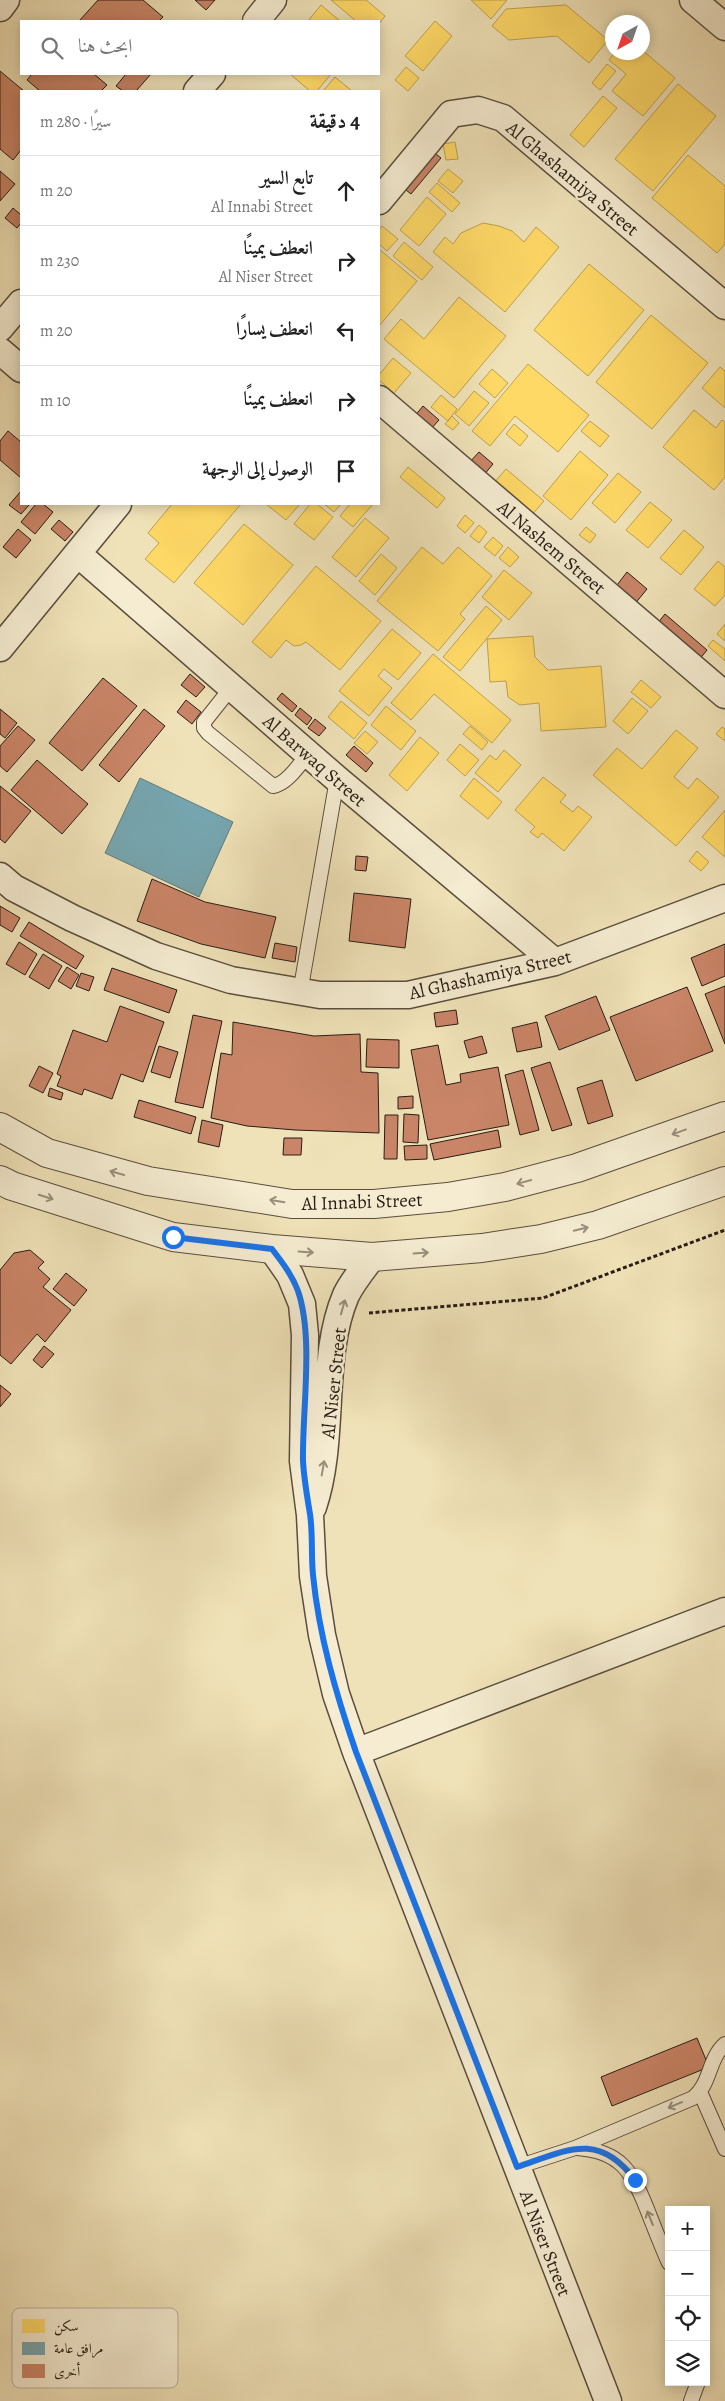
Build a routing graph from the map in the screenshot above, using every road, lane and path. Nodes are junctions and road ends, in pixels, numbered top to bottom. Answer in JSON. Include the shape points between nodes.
{"nodes":[{"id":1,"x":6,"y":0,"type":"edge"},
{"id":2,"x":273,"y":0,"type":"edge"},
{"id":3,"x":693,"y":0,"type":"edge"},
{"id":4,"x":0,"y":8,"type":"edge"},
{"id":5,"x":257,"y":20,"type":"edge"},
{"id":6,"x":725,"y":27,"type":"edge"},
{"id":7,"x":211,"y":75,"type":"edge"},
{"id":8,"x":198,"y":90,"type":"edge"},
{"id":9,"x":380,"y":200,"type":"edge"},
{"id":10,"x":20,"y":304,"type":"edge"},
{"id":11,"x":725,"y":306,"type":"edge"},
{"id":12,"x":0,"y":328,"type":"edge"},
{"id":13,"x":0,"y":351,"type":"edge"},
{"id":14,"x":20,"y":369,"type":"edge"},
{"id":15,"x":380,"y":400,"type":"edge"},
{"id":16,"x":117,"y":505,"type":"edge"},
{"id":17,"x":78,"y":554,"type":"junction"},
{"id":18,"x":0,"y":648,"type":"edge"},
{"id":19,"x":231,"y":688,"type":"junction"},
{"id":20,"x":725,"y":694,"type":"edge"},
{"id":21,"x":308,"y":754,"type":"junction"},
{"id":22,"x":337,"y":779,"type":"junction"},
{"id":23,"x":0,"y":876,"type":"edge"},
{"id":24,"x":725,"y":898,"type":"edge"},
{"id":25,"x":555,"y":962,"type":"junction"},
{"id":26,"x":300,"y":993,"type":"junction"},
{"id":27,"x":725,"y":1116,"type":"edge"},
{"id":28,"x":0,"y":1127,"type":"edge"},
{"id":29,"x":725,"y":1181,"type":"edge"},
{"id":30,"x":4,"y":1186,"type":"edge"},
{"id":31,"x":725,"y":1230,"type":"edge"},
{"id":32,"x":272,"y":1249,"type":"junction"},
{"id":33,"x":372,"y":1257,"type":"junction"},
{"id":34,"x":341,"y":1316,"type":"junction"},
{"id":35,"x":310,"y":1515,"type":"junction"},
{"id":36,"x":725,"y":1611,"type":"edge"},
{"id":37,"x":356,"y":1752,"type":"junction"},
{"id":38,"x":725,"y":2044,"type":"edge"},
{"id":39,"x":700,"y":2092,"type":"junction"},
{"id":40,"x":575,"y":2148,"type":"junction"},
{"id":41,"x":725,"y":2149,"type":"edge"},
{"id":42,"x":517,"y":2167,"type":"junction"},
{"id":43,"x":665,"y":2253,"type":"edge"},
{"id":44,"x":697,"y":2386,"type":"edge"},
{"id":45,"x":608,"y":2401,"type":"edge"},
{"id":46,"x":692,"y":2401,"type":"edge"}],
"edges":[{"from":1,"to":4,"type":"street"},
{"from":2,"to":5,"type":"street"},
{"from":3,"to":6,"type":"street"},
{"from":7,"to":8,"type":"street"},
{"from":9,"to":11,"type":"street","name":"Al Ghashamiya Street","via":[[451,114],[478,110],[503,118]]},
{"from":10,"to":12,"type":"street"},
{"from":13,"to":14,"type":"street"},
{"from":15,"to":20,"type":"street","name":"Al Nashem Street"},
{"from":16,"to":17,"type":"street"},
{"from":17,"to":18,"type":"street"},
{"from":17,"to":19,"type":"street","name":"Al Barwaq Street"},
{"from":19,"to":21,"type":"street","name":"Al Barwaq Street"},
{"from":19,"to":21,"type":"lane","via":[[204,722],[208,733],[273,786],[285,781]]},
{"from":21,"to":22,"type":"street","name":"Al Barwaq Street"},
{"from":22,"to":25,"type":"street","name":"Al Barwaq Street"},
{"from":22,"to":26,"type":"lane"},
{"from":23,"to":26,"type":"street","name":"Al Ghashamiya Street","via":[[14,888],[72,918],[156,956],[231,980]]},
{"from":24,"to":25,"type":"street","name":"Al Ghashamiya Street"},
{"from":25,"to":26,"type":"street","name":"Al Ghashamiya Street","via":[[408,995]]},
{"from":27,"to":28,"type":"street","name":"Al Innabi Street","one_way":true,"via":[[578,1168],[505,1187],[448,1197],[374,1204],[292,1204],[148,1181],[47,1153]]},
{"from":33,"to":29,"type":"street","one_way":true,"via":[[482,1248],[541,1239],[598,1225]]},
{"from":30,"to":32,"type":"street","one_way":true,"via":[[173,1237]]},
{"from":31,"to":34,"type":"path","via":[[544,1298]]},
{"from":32,"to":33,"type":"street","one_way":true},
{"from":32,"to":35,"type":"street","name":"Al Niser Street","via":[[297,1289],[304,1320],[303,1461]]},
{"from":34,"to":33,"type":"street","name":"Al Niser Street","one_way":true,"via":[[346,1296]]},
{"from":35,"to":34,"type":"street","name":"Al Niser Street","one_way":true,"via":[[324,1462],[334,1341]]},
{"from":35,"to":37,"type":"street","name":"Al Niser Street","via":[[313,1576],[322,1635],[336,1694]]},
{"from":36,"to":37,"type":"street"},
{"from":37,"to":42,"type":"street","name":"Al Niser Street"},
{"from":38,"to":39,"type":"lane","via":[[716,2055]]},
{"from":39,"to":40,"type":"lane","one_way":true},
{"from":39,"to":41,"type":"lane"},
{"from":40,"to":42,"type":"lane"},
{"from":43,"to":40,"type":"lane","one_way":true,"via":[[635,2180],[624,2165],[593,2149]]},
{"from":42,"to":45,"type":"street","name":"Al Niser Street"},
{"from":44,"to":46,"type":"lane"}]}
